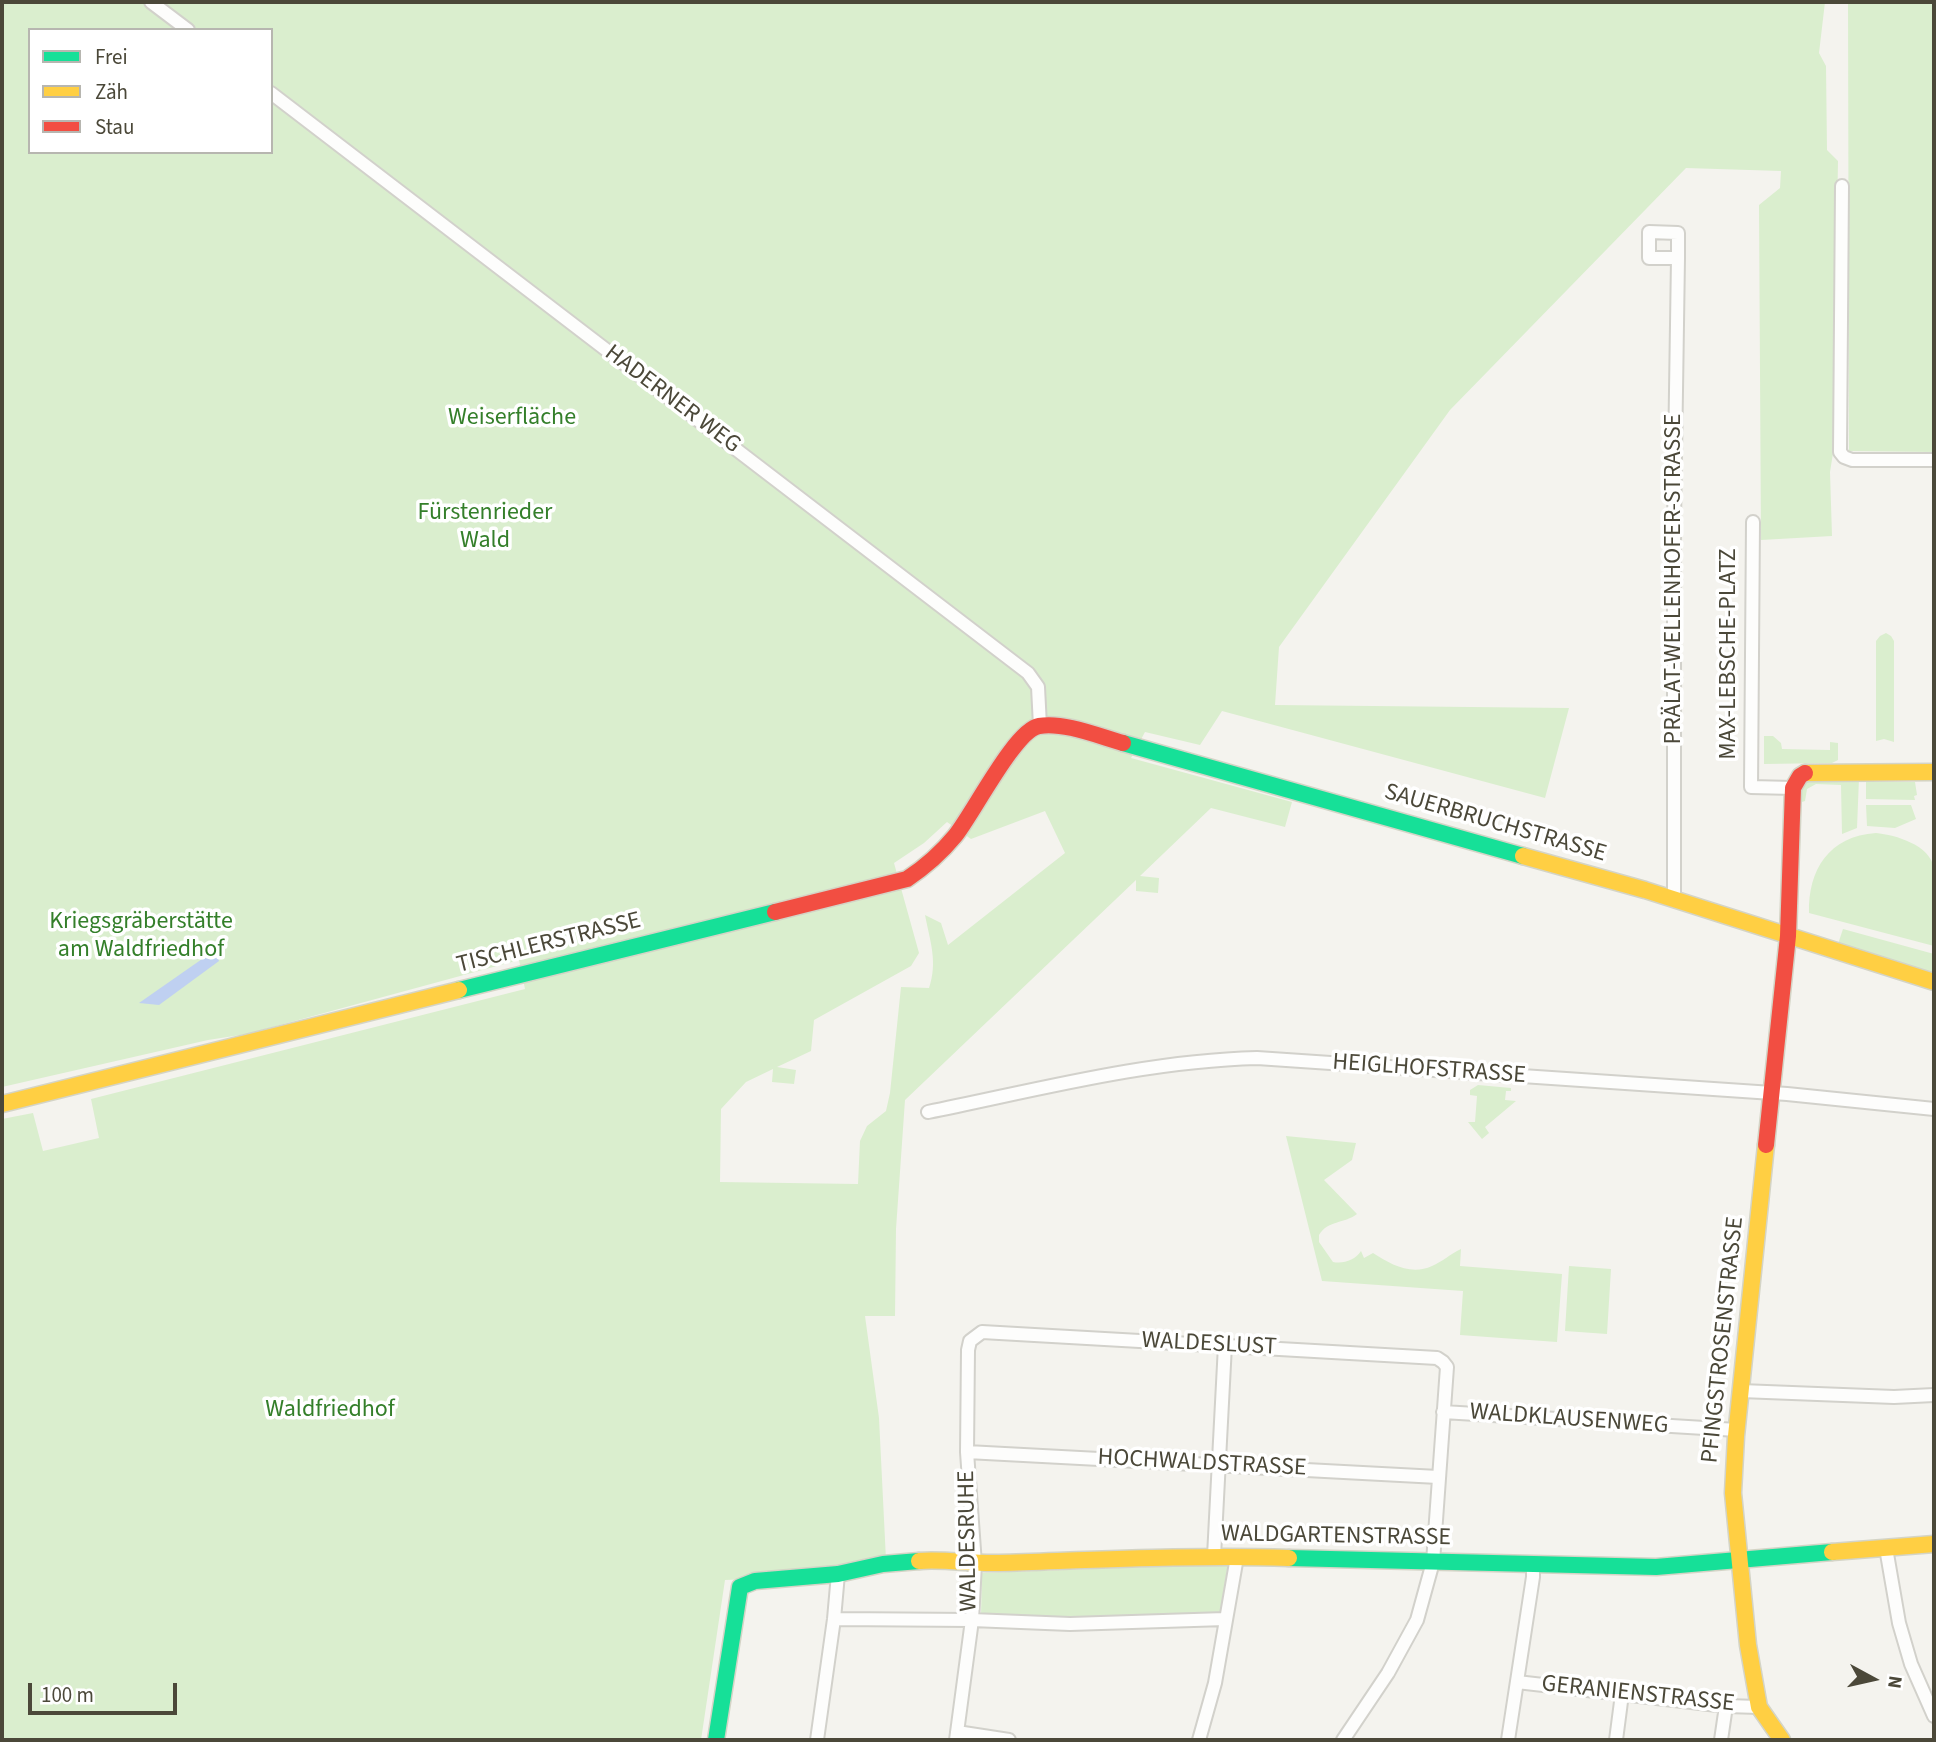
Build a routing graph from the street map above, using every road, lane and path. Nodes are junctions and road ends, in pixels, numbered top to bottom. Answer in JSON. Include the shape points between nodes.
{"nodes":[{"id":1,"x":152,"y":2,"type":"edge"},
{"id":2,"x":185,"y":28,"type":"edge"},
{"id":3,"x":273,"y":95,"type":"edge"},
{"id":4,"x":1842,"y":186,"type":"dead end"},
{"id":5,"x":1678,"y":258,"type":"dead end"},
{"id":6,"x":1934,"y":460,"type":"edge"},
{"id":7,"x":1753,"y":522,"type":"dead end"},
{"id":8,"x":1040,"y":726,"type":"junction"},
{"id":9,"x":1934,"y":772,"type":"edge"},
{"id":10,"x":1793,"y":788,"type":"junction"},
{"id":11,"x":1674,"y":900,"type":"junction"},
{"id":12,"x":1788,"y":936,"type":"junction"},
{"id":13,"x":1934,"y":982,"type":"edge"},
{"id":14,"x":1772,"y":1093,"type":"junction"},
{"id":15,"x":2,"y":1104,"type":"edge"},
{"id":16,"x":1934,"y":1109,"type":"edge"},
{"id":17,"x":928,"y":1112,"type":"dead end"},
{"id":18,"x":970,"y":1341,"type":"joint"},
{"id":19,"x":1225,"y":1345,"type":"junction"},
{"id":20,"x":1741,"y":1391,"type":"junction"},
{"id":21,"x":1934,"y":1395,"type":"edge"},
{"id":22,"x":1443,"y":1412,"type":"junction"},
{"id":23,"x":1737,"y":1430,"type":"junction"},
{"id":24,"x":967,"y":1452,"type":"junction"},
{"id":25,"x":1218,"y":1466,"type":"junction"},
{"id":26,"x":1438,"y":1477,"type":"junction"},
{"id":27,"x":1934,"y":1544,"type":"edge"},
{"id":28,"x":1886,"y":1548,"type":"junction"},
{"id":29,"x":1214,"y":1556,"type":"junction"},
{"id":30,"x":1237,"y":1557,"type":"junction"},
{"id":31,"x":1433,"y":1562,"type":"junction"},
{"id":32,"x":1739,"y":1562,"type":"junction"},
{"id":33,"x":975,"y":1564,"type":"junction"},
{"id":34,"x":1533,"y":1564,"type":"junction"},
{"id":35,"x":838,"y":1574,"type":"junction"},
{"id":36,"x":834,"y":1619,"type":"junction"},
{"id":37,"x":1225,"y":1619,"type":"junction"},
{"id":38,"x":972,"y":1620,"type":"junction"},
{"id":39,"x":1517,"y":1682,"type":"junction"},
{"id":40,"x":1622,"y":1694,"type":"junction"},
{"id":41,"x":1726,"y":1706,"type":"junction"},
{"id":42,"x":1759,"y":1707,"type":"junction"},
{"id":43,"x":1934,"y":1716,"type":"edge"},
{"id":44,"x":957,"y":1736,"type":"edge"},
{"id":45,"x":716,"y":1740,"type":"edge"},
{"id":46,"x":817,"y":1740,"type":"edge"},
{"id":47,"x":1009,"y":1740,"type":"edge"},
{"id":48,"x":1199,"y":1740,"type":"edge"},
{"id":49,"x":1342,"y":1740,"type":"edge"},
{"id":50,"x":1507,"y":1740,"type":"edge"},
{"id":51,"x":1616,"y":1740,"type":"edge"},
{"id":52,"x":1721,"y":1740,"type":"edge"},
{"id":53,"x":1782,"y":1740,"type":"edge"}],
"edges":[{"from":1,"to":2,"type":"street"},
{"from":3,"to":8,"type":"street","name":"HADERNER WEG","via":[[1028,673],[1038,687]]},
{"from":4,"to":6,"type":"street","via":[[1840,452],[1852,460]]},
{"from":5,"to":11,"type":"street","name":"PRÄLAT-WELLENHOFER-STRASSE"},
{"from":7,"to":10,"type":"street","name":"MAX-LEBSCHE-PLATZ","via":[[1751,787]]},
{"from":8,"to":11,"type":"street","name":"SAUERBRUCHSTRASSE","via":[[1178,758]]},
{"from":8,"to":15,"type":"street","name":"TISCHLERSTRASSE","via":[[1023,734],[1014,745],[954,840],[907,879]]},
{"from":9,"to":10,"type":"street","via":[[1806,772]]},
{"from":10,"to":12,"type":"street"},
{"from":11,"to":12,"type":"street","name":"SAUERBRUCHSTRASSE"},
{"from":12,"to":13,"type":"street","name":"SAUERBRUCHSTRASSE"},
{"from":12,"to":14,"type":"street","name":"PFINGSTROSENSTRASSE"},
{"from":14,"to":16,"type":"street","name":"HEIGLHOFSTRASSE"},
{"from":14,"to":17,"type":"street","name":"HEIGLHOFSTRASSE","via":[[1257,1058],[1138,1069]]},
{"from":14,"to":20,"type":"street","name":"PFINGSTROSENSTRASSE"},
{"from":18,"to":19,"type":"street","name":"WALDESLUST","via":[[982,1332]]},
{"from":18,"to":24,"type":"street","name":"WALDESRUHE"},
{"from":19,"to":22,"type":"street","name":"WALDESLUST","via":[[1437,1358],[1447,1367]]},
{"from":19,"to":25,"type":"street"},
{"from":20,"to":21,"type":"street"},
{"from":20,"to":23,"type":"street","name":"PFINGSTROSENSTRASSE"},
{"from":22,"to":23,"type":"street","name":"WALDKLAUSENWEG"},
{"from":22,"to":26,"type":"street"},
{"from":23,"to":32,"type":"street","name":"PFINGSTROSENSTRASSE","via":[[1733,1493]]},
{"from":24,"to":25,"type":"street","name":"HOCHWALDSTRASSE"},
{"from":24,"to":33,"type":"street","name":"WALDESRUHE"},
{"from":25,"to":26,"type":"street","name":"HOCHWALDSTRASSE"},
{"from":25,"to":29,"type":"street"},
{"from":26,"to":31,"type":"street"},
{"from":27,"to":28,"type":"street","name":"WALDGARTENSTRASSE"},
{"from":28,"to":32,"type":"street","name":"WALDGARTENSTRASSE"},
{"from":28,"to":43,"type":"street","via":[[1899,1623]]},
{"from":29,"to":30,"type":"street","name":"WALDGARTENSTRASSE"},
{"from":29,"to":33,"type":"street","name":"WALDGARTENSTRASSE"},
{"from":30,"to":31,"type":"street","name":"WALDGARTENSTRASSE"},
{"from":30,"to":37,"type":"street"},
{"from":31,"to":34,"type":"street","name":"WALDGARTENSTRASSE"},
{"from":31,"to":49,"type":"street","via":[[1417,1620]]},
{"from":32,"to":34,"type":"street","name":"WALDGARTENSTRASSE","via":[[1656,1567]]},
{"from":32,"to":42,"type":"street","name":"PFINGSTROSENSTRASSE"},
{"from":33,"to":35,"type":"street","name":"WALDGARTENSTRASSE","via":[[934,1560]]},
{"from":33,"to":38,"type":"street","name":"WALDESRUHE"},
{"from":34,"to":39,"type":"street"},
{"from":35,"to":36,"type":"street"},
{"from":35,"to":45,"type":"street","name":"WALDGARTENSTRASSE","via":[[755,1581],[740,1587]]},
{"from":36,"to":38,"type":"street"},
{"from":36,"to":46,"type":"street"},
{"from":37,"to":38,"type":"street","via":[[1070,1624]]},
{"from":37,"to":48,"type":"street","via":[[1215,1683]]},
{"from":38,"to":44,"type":"street","name":"WALDESRUHE"},
{"from":39,"to":40,"type":"street","name":"GERANIENSTRASSE"},
{"from":39,"to":50,"type":"street"},
{"from":40,"to":41,"type":"street","name":"GERANIENSTRASSE"},
{"from":40,"to":51,"type":"street"},
{"from":41,"to":42,"type":"street","name":"GERANIENSTRASSE"},
{"from":41,"to":52,"type":"street"},
{"from":42,"to":53,"type":"street","name":"PFINGSTROSENSTRASSE"},
{"from":44,"to":47,"type":"street"}]}
